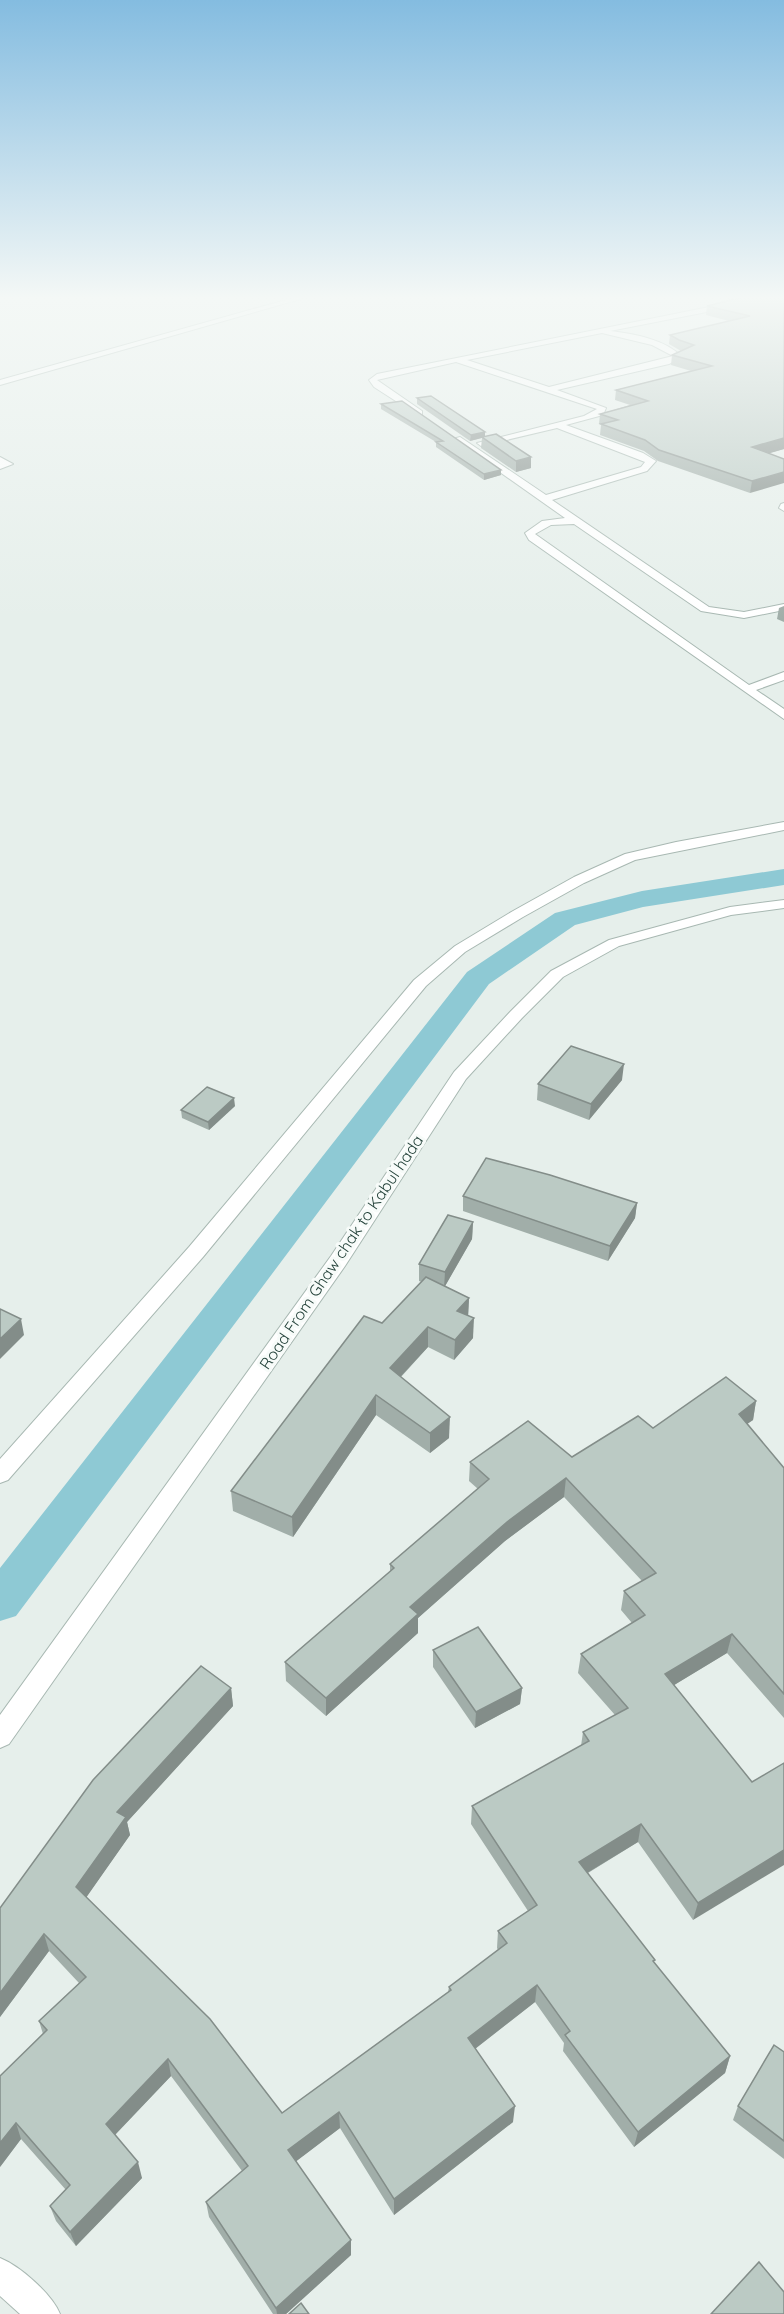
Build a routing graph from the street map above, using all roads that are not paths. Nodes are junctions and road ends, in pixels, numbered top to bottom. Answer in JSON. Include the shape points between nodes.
{"nodes":[{"id":1,"x":406,"y":404,"type":"edge"},
{"id":2,"x":591,"y":404,"type":"edge"},
{"id":3,"x":431,"y":422,"type":"edge"},
{"id":4,"x":557,"y":425,"type":"junction"},
{"id":5,"x":449,"y":434,"type":"edge"},
{"id":6,"x":468,"y":446,"type":"junction"},
{"id":7,"x":0,"y":460,"type":"edge"},
{"id":8,"x":0,"y":466,"type":"edge"},
{"id":9,"x":544,"y":499,"type":"junction"},
{"id":10,"x":575,"y":520,"type":"junction"},
{"id":11,"x":784,"y":607,"type":"edge"},
{"id":12,"x":784,"y":676,"type":"edge"},
{"id":13,"x":748,"y":689,"type":"junction"},
{"id":14,"x":784,"y":715,"type":"edge"},
{"id":15,"x":784,"y":826,"type":"edge"},
{"id":16,"x":784,"y":904,"type":"edge"},
{"id":17,"x":0,"y":1474,"type":"edge"},
{"id":18,"x":0,"y":1736,"type":"edge"},
{"id":19,"x":0,"y":2274,"type":"edge"},
{"id":20,"x":44,"y":2314,"type":"edge"}],
"edges":[{"from":1,"to":3,"type":"street"},
{"from":2,"to":4,"type":"street","via":[[602,408],[600,413]]},
{"from":4,"to":6,"type":"street"},
{"from":4,"to":9,"type":"street","via":[[651,461],[644,469]]},
{"from":5,"to":6,"type":"street"},
{"from":6,"to":9,"type":"street"},
{"from":7,"to":8,"type":"street","via":[[8,464]]},
{"from":9,"to":10,"type":"street"},
{"from":10,"to":11,"type":"street","via":[[705,609],[733,616]]},
{"from":10,"to":13,"type":"street","via":[[553,520],[538,525],[530,533]]},
{"from":12,"to":13,"type":"street"},
{"from":13,"to":14,"type":"street"},
{"from":15,"to":17,"type":"street","via":[[630,857],[579,880],[460,949],[420,983],[196,1252]]},
{"from":16,"to":18,"type":"street","name":"Road From Ghaw chak to Kabul hada","via":[[730,911],[614,943],[557,974],[516,1015],[460,1076],[338,1261]]},
{"from":19,"to":20,"type":"street"}]}
